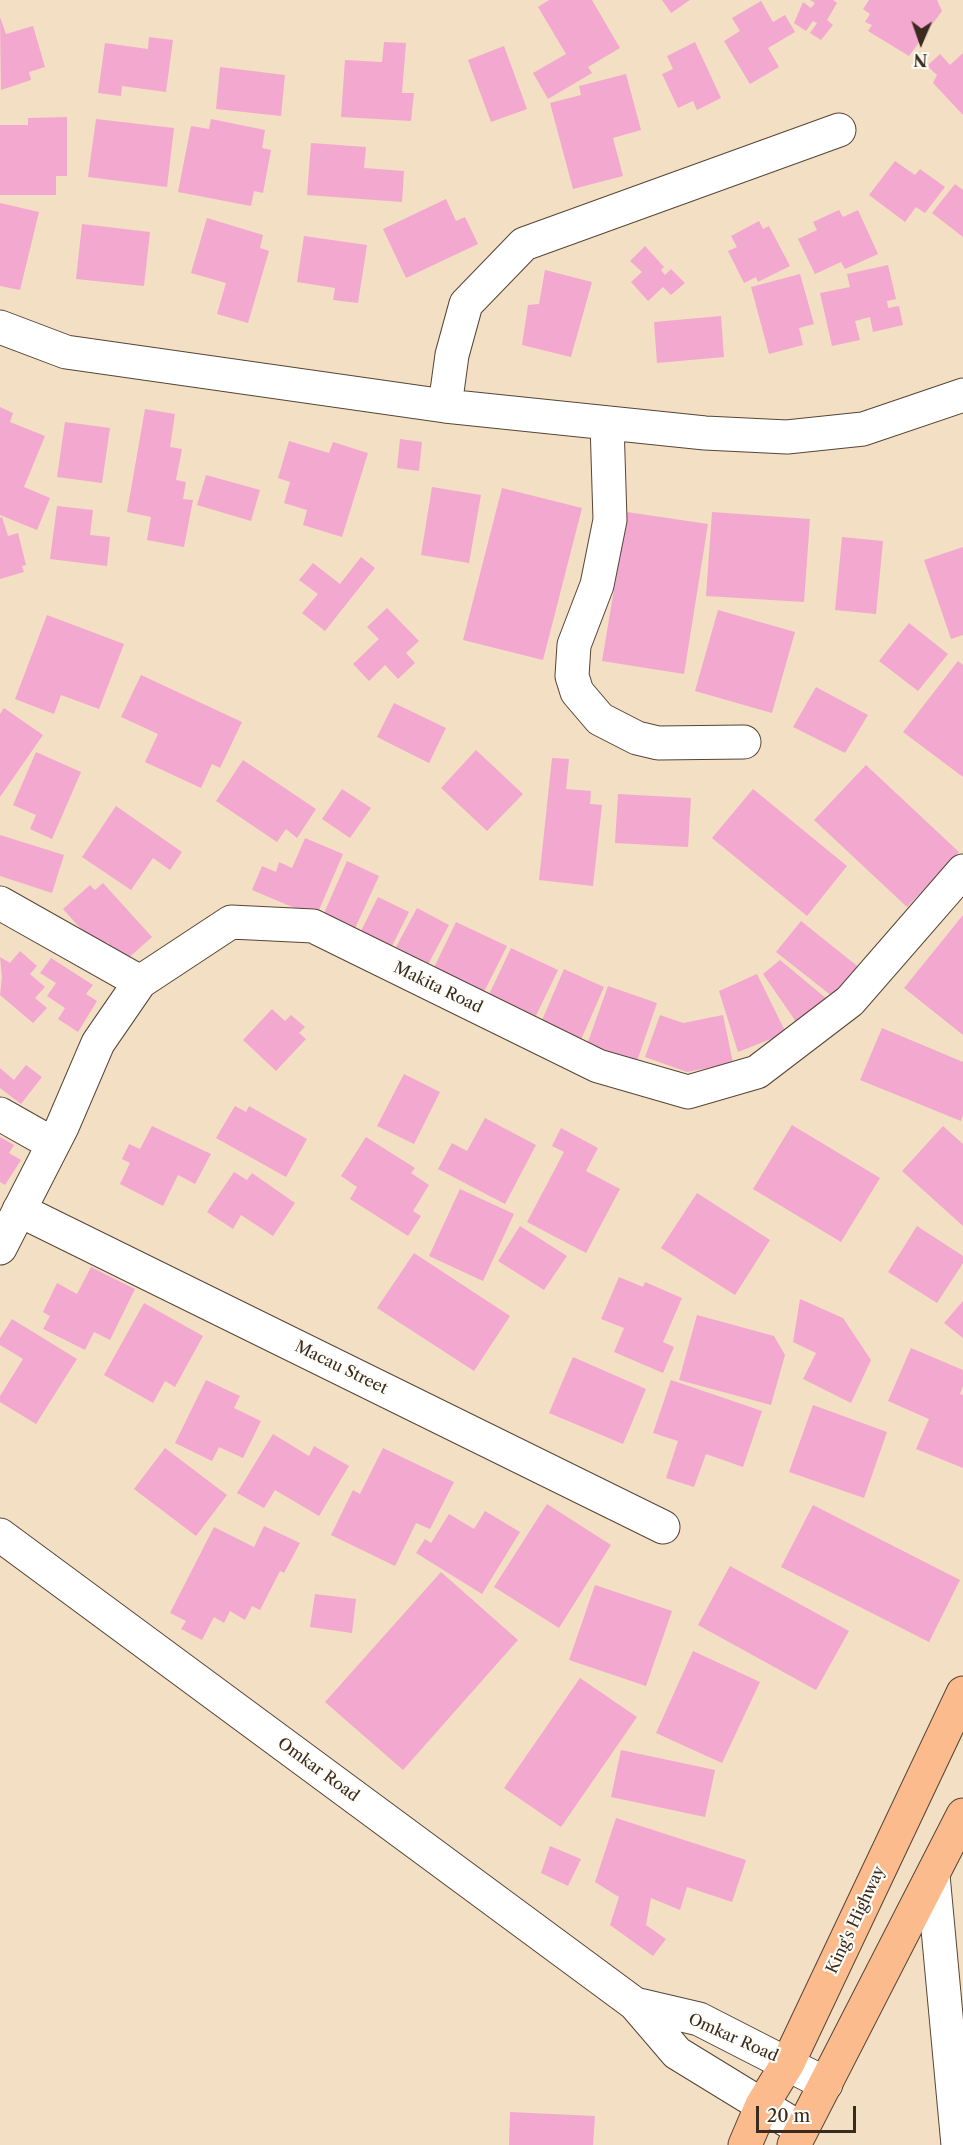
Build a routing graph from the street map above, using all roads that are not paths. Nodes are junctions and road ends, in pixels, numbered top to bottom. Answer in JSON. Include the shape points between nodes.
{"nodes":[{"id":1,"x":839,"y":129,"type":"dead end"},
{"id":2,"x":0,"y":327,"type":"edge"},
{"id":3,"x":963,"y":395,"type":"edge"},
{"id":4,"x":445,"y":405,"type":"junction"},
{"id":5,"x":607,"y":423,"type":"junction"},
{"id":6,"x":744,"y":742,"type":"dead end"},
{"id":7,"x":963,"y":871,"type":"edge"},
{"id":8,"x":0,"y":903,"type":"edge"},
{"id":9,"x":140,"y":982,"type":"junction"},
{"id":10,"x":0,"y":1114,"type":"edge"},
{"id":11,"x":52,"y":1144,"type":"junction"},
{"id":12,"x":20,"y":1210,"type":"junction"},
{"id":13,"x":0,"y":1248,"type":"edge"},
{"id":14,"x":663,"y":1527,"type":"dead end"},
{"id":15,"x":0,"y":1535,"type":"edge"},
{"id":16,"x":963,"y":1693,"type":"edge"},
{"id":17,"x":963,"y":1815,"type":"edge"},
{"id":18,"x":933,"y":1875,"type":"junction"},
{"id":19,"x":635,"y":2004,"type":"junction"},
{"id":20,"x":788,"y":2063,"type":"junction"},
{"id":21,"x":826,"y":2084,"type":"junction"},
{"id":22,"x":762,"y":2105,"type":"junction"},
{"id":23,"x":798,"y":2137,"type":"edge"},
{"id":24,"x":745,"y":2145,"type":"edge"},
{"id":25,"x":958,"y":2145,"type":"edge"}],
"edges":[{"from":1,"to":4,"type":"street","via":[[524,244],[465,304]]},
{"from":2,"to":4,"type":"street","via":[[66,352]]},
{"from":3,"to":5,"type":"street","via":[[863,429],[787,437],[705,434]]},
{"from":4,"to":5,"type":"street"},
{"from":5,"to":6,"type":"street","via":[[609,520],[597,585],[574,645],[572,676],[577,692],[600,719],[637,738],[658,743]]},
{"from":7,"to":9,"type":"street","name":"Makita Road","via":[[850,1001],[757,1072],[688,1092],[598,1066],[313,926],[231,922]]},
{"from":8,"to":9,"type":"street"},
{"from":9,"to":11,"type":"street","name":"Makita Road","via":[[98,1043]]},
{"from":10,"to":11,"type":"street"},
{"from":11,"to":12,"type":"street","name":"Makita Road"},
{"from":12,"to":13,"type":"street","name":"Makita Road"},
{"from":12,"to":14,"type":"street","name":"Macau Street"},
{"from":15,"to":19,"type":"street","name":"Omkar Road"},
{"from":16,"to":20,"type":"highway","name":"King's Highway"},
{"from":17,"to":18,"type":"highway"},
{"from":18,"to":21,"type":"highway"},
{"from":18,"to":25,"type":"street"},
{"from":19,"to":20,"type":"street","name":"Omkar Road","via":[[699,2019]]},
{"from":19,"to":22,"type":"street","name":"Omkar Road","via":[[677,2053]]},
{"from":20,"to":21,"type":"street","name":"Omkar Road"},
{"from":20,"to":22,"type":"highway","name":"King's Highway"},
{"from":21,"to":23,"type":"highway"},
{"from":22,"to":23,"type":"street","name":"Omkar Road"},
{"from":22,"to":24,"type":"highway","name":"King's Highway"}]}
